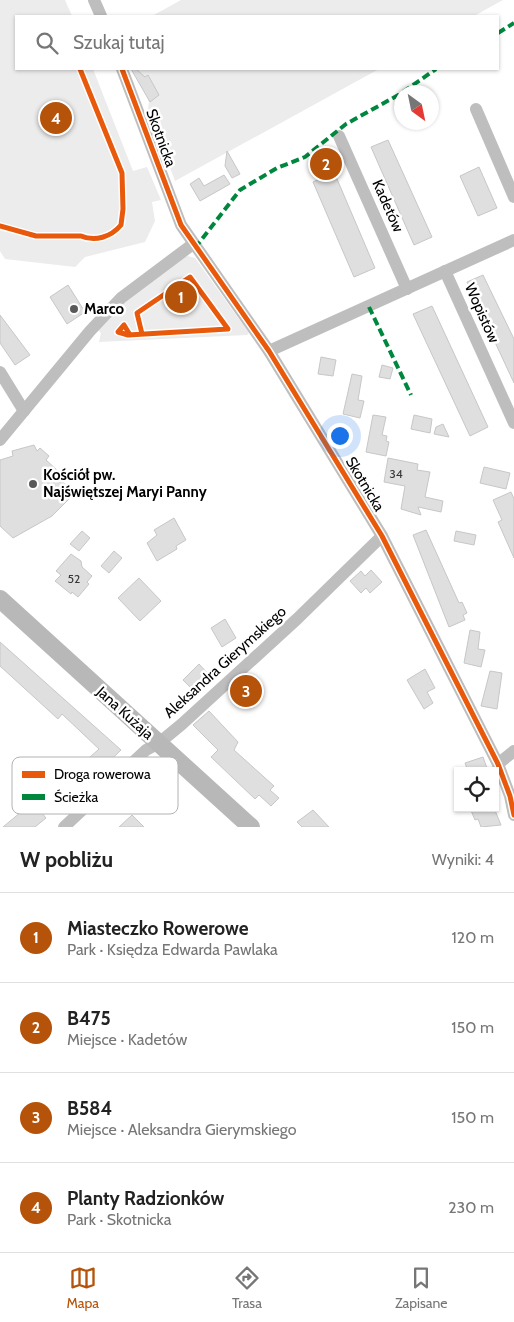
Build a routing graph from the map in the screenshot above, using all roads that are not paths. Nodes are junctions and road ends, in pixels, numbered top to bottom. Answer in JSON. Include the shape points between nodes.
{"nodes":[{"id":1,"x":94,"y":0,"type":"edge"},
{"id":2,"x":101,"y":15,"type":"edge"},
{"id":3,"x":122,"y":70,"type":"edge"},
{"id":4,"x":476,"y":109,"type":"dead end"},
{"id":5,"x":339,"y":136,"type":"dead end"},
{"id":6,"x":514,"y":197,"type":"edge"},
{"id":7,"x":514,"y":240,"type":"edge"},
{"id":8,"x":192,"y":244,"type":"junction"},
{"id":9,"x":445,"y":272,"type":"junction"},
{"id":10,"x":407,"y":289,"type":"junction"},
{"id":11,"x":269,"y":351,"type":"junction"},
{"id":12,"x":0,"y":372,"type":"edge"},
{"id":13,"x":24,"y":410,"type":"junction"},
{"id":14,"x":514,"y":423,"type":"edge"},
{"id":15,"x":0,"y":440,"type":"edge"},
{"id":16,"x":382,"y":536,"type":"junction"},
{"id":17,"x":0,"y":599,"type":"edge"},
{"id":18,"x":159,"y":743,"type":"junction"},
{"id":19,"x":514,"y":751,"type":"edge"},
{"id":20,"x":139,"y":757,"type":"edge"},
{"id":21,"x":174,"y":757,"type":"edge"},
{"id":22,"x":178,"y":760,"type":"edge"},
{"id":23,"x":498,"y":764,"type":"junction"},
{"id":24,"x":512,"y":796,"type":"edge"},
{"id":25,"x":78,"y":814,"type":"edge"},
{"id":26,"x":514,"y":815,"type":"edge"},
{"id":27,"x":64,"y":827,"type":"edge"},
{"id":28,"x":251,"y":827,"type":"edge"}],
"edges":[{"from":1,"to":2,"type":"street"},
{"from":3,"to":8,"type":"street","name":"Skotnicka","via":[[177,218]]},
{"from":4,"to":6,"type":"street"},
{"from":5,"to":10,"type":"street","name":"Kadetów"},
{"from":7,"to":9,"type":"street"},
{"from":8,"to":11,"type":"street","name":"Skotnicka"},
{"from":8,"to":13,"type":"street","via":[[121,298]]},
{"from":9,"to":10,"type":"street"},
{"from":9,"to":14,"type":"street","name":"Wopistów"},
{"from":10,"to":11,"type":"street"},
{"from":11,"to":16,"type":"street","name":"Skotnicka"},
{"from":12,"to":13,"type":"street"},
{"from":13,"to":15,"type":"street"},
{"from":16,"to":18,"type":"street","name":"Aleksandra Gierymskiego","via":[[297,619]]},
{"from":16,"to":23,"type":"street","name":"Skotnicka"},
{"from":17,"to":18,"type":"street","name":"Jana Kużaja"},
{"from":18,"to":20,"type":"street","name":"Aleksandra Gierymskiego"},
{"from":18,"to":21,"type":"street","name":"Jana Kużaja"},
{"from":19,"to":23,"type":"street"},
{"from":22,"to":28,"type":"street","name":"Jana Kużaja"},
{"from":23,"to":24,"type":"street","name":"Skotnicka"},
{"from":24,"to":26,"type":"street","name":"Skotnicka"},
{"from":25,"to":27,"type":"street","name":"Aleksandra Gierymskiego"}]}
